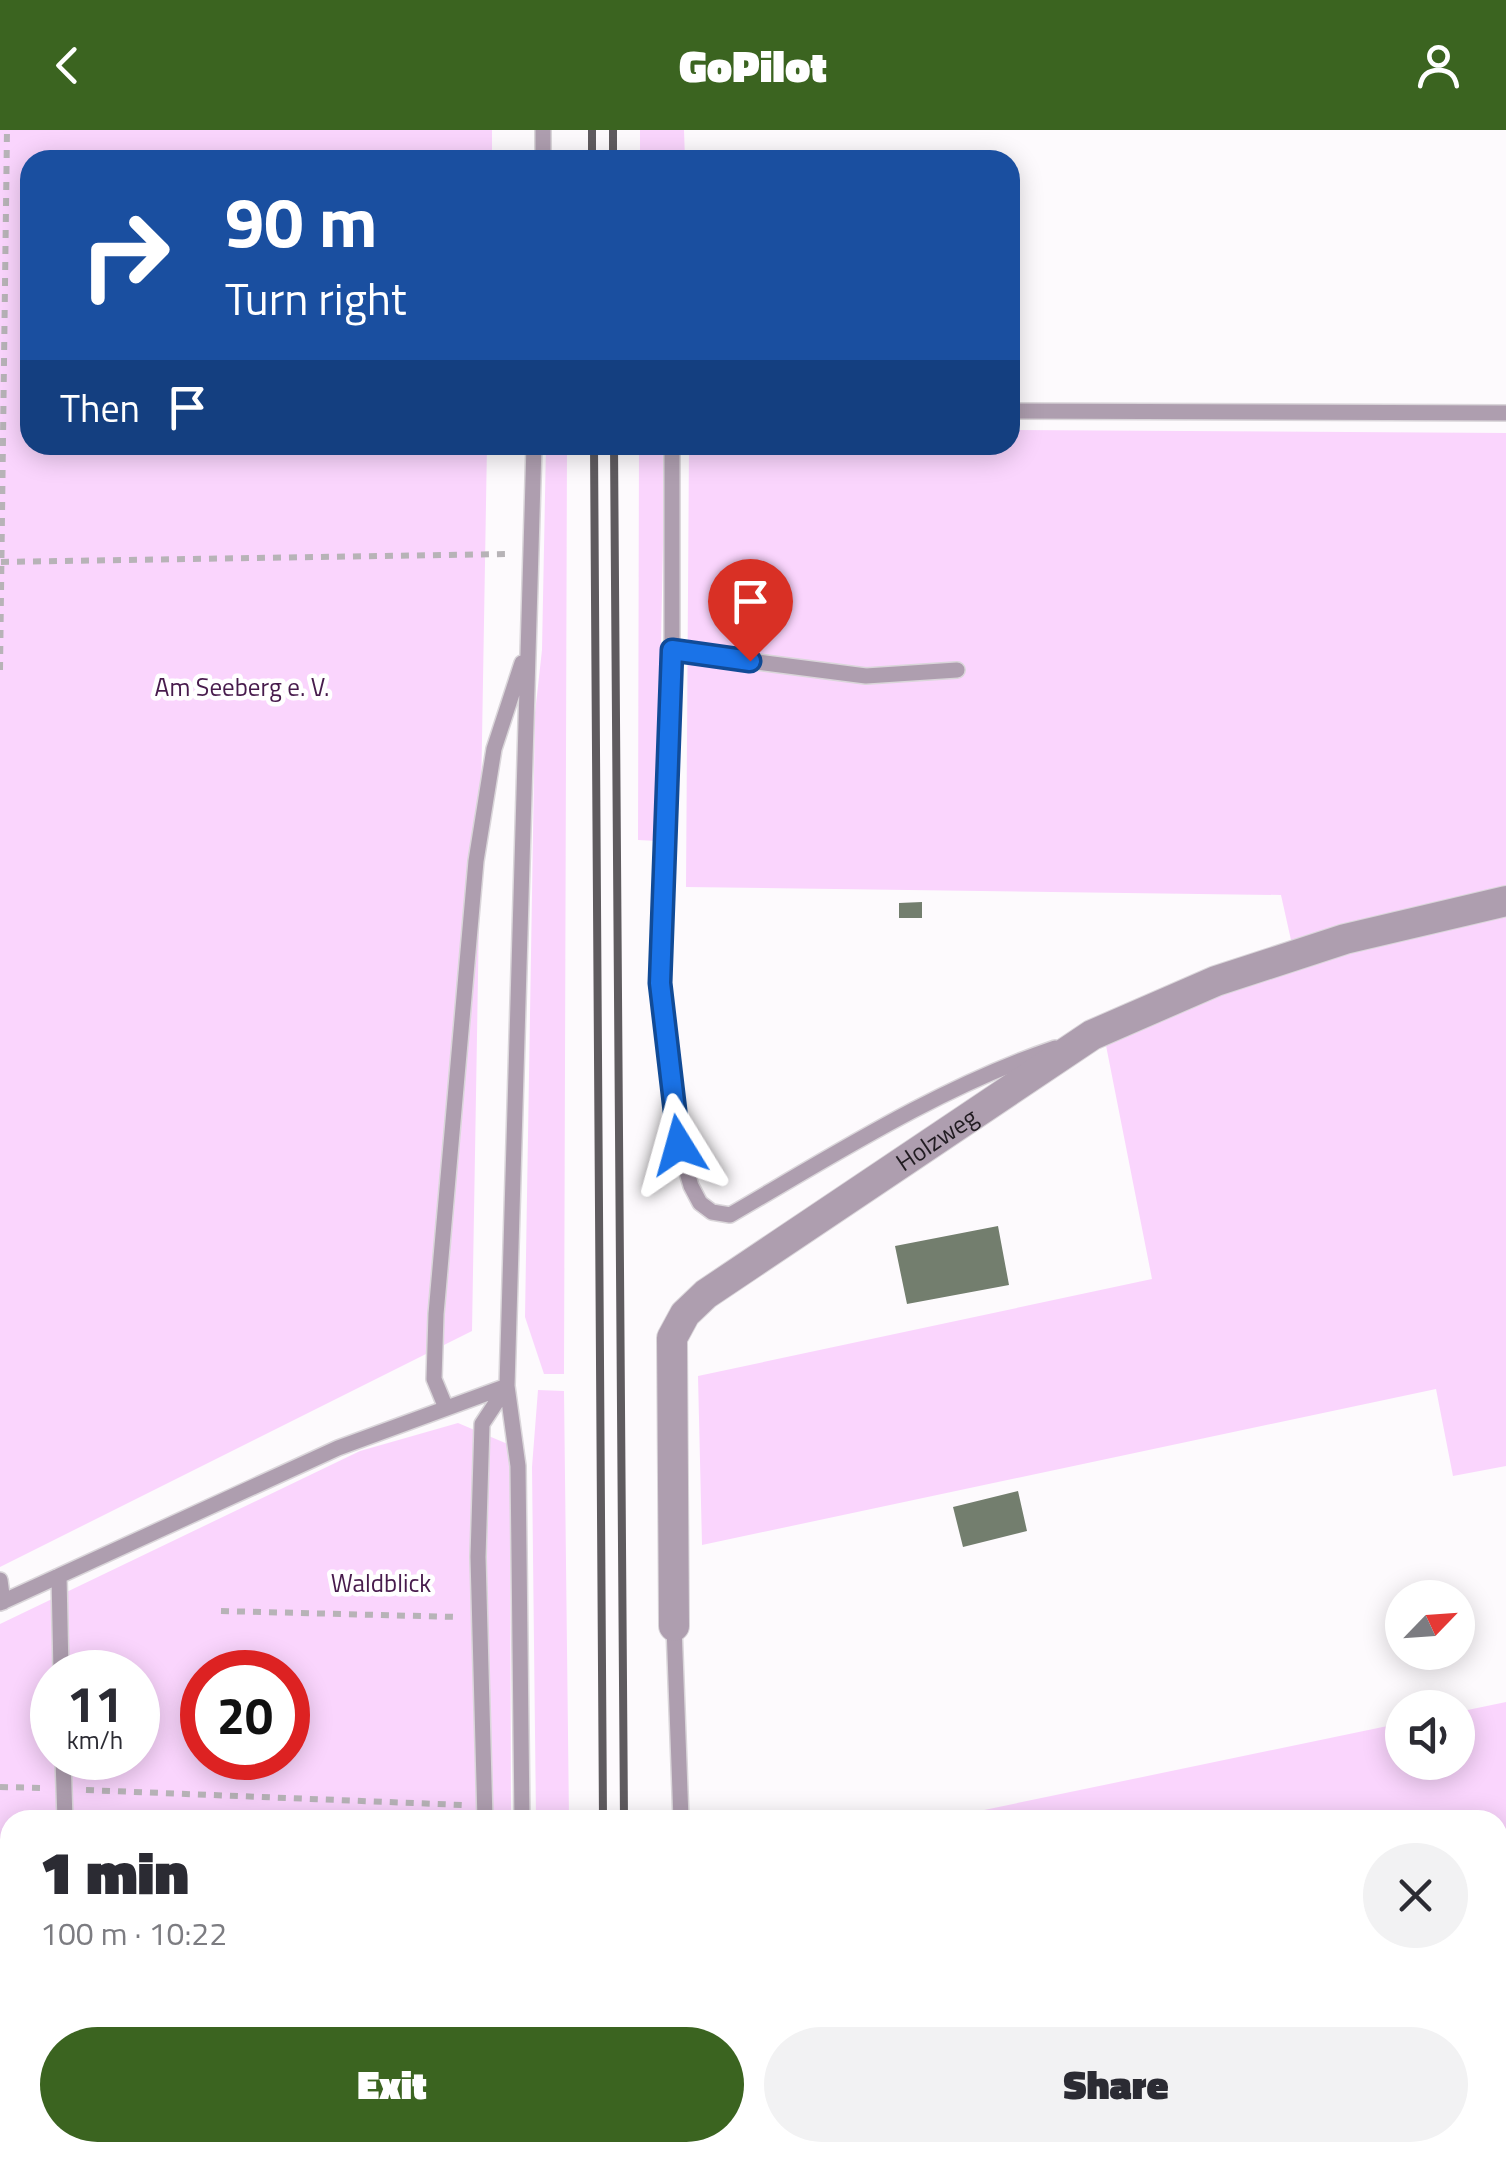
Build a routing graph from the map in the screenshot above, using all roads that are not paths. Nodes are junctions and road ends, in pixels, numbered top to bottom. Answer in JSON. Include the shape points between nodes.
{"nodes":[{"id":1,"x":1020,"y":411,"type":"edge"},
{"id":2,"x":1506,"y":413,"type":"edge"},
{"id":3,"x":534,"y":455,"type":"edge"},
{"id":4,"x":672,"y":455,"type":"edge"},
{"id":5,"x":528,"y":646,"type":"junction"},
{"id":6,"x":672,"y":650,"type":"junction"},
{"id":7,"x":957,"y":670,"type":"dead end"},
{"id":8,"x":1506,"y":901,"type":"edge"},
{"id":9,"x":1092,"y":1035,"type":"junction"},
{"id":10,"x":507,"y":1386,"type":"junction"},
{"id":11,"x":446,"y":1408,"type":"junction"},
{"id":12,"x":59,"y":1576,"type":"junction"},
{"id":13,"x":0,"y":1580,"type":"edge"},
{"id":14,"x":1,"y":1602,"type":"edge"},
{"id":15,"x":674,"y":1626,"type":"joint"},
{"id":16,"x":61,"y":1650,"type":"edge"},
{"id":17,"x":64,"y":1780,"type":"edge"},
{"id":18,"x":65,"y":1810,"type":"edge"},
{"id":19,"x":485,"y":1810,"type":"edge"},
{"id":20,"x":522,"y":1810,"type":"edge"},
{"id":21,"x":681,"y":1810,"type":"edge"}],
"edges":[{"from":1,"to":2,"type":"lane"},
{"from":3,"to":5,"type":"lane"},
{"from":4,"to":6,"type":"lane"},
{"from":5,"to":10,"type":"lane"},
{"from":5,"to":11,"type":"lane","via":[[494,750],[476,862],[436,1314],[434,1379]]},
{"from":6,"to":7,"type":"lane","via":[[866,676]]},
{"from":6,"to":9,"type":"lane","via":[[660,983],[679,1145],[700,1203],[730,1215],[880,1127],[1019,1060]]},
{"from":8,"to":9,"type":"street","name":"Holzweg","via":[[1345,939],[1216,981]]},
{"from":9,"to":15,"type":"street","name":"Holzweg","via":[[685,1314],[672,1338]]},
{"from":10,"to":11,"type":"lane"},
{"from":10,"to":19,"type":"lane","via":[[482,1424]]},
{"from":10,"to":20,"type":"lane","via":[[518,1466]]},
{"from":11,"to":12,"type":"lane","via":[[338,1448]]},
{"from":12,"to":14,"type":"lane"},
{"from":12,"to":16,"type":"lane"},
{"from":13,"to":14,"type":"lane"},
{"from":15,"to":21,"type":"lane"},
{"from":17,"to":18,"type":"lane"}]}
